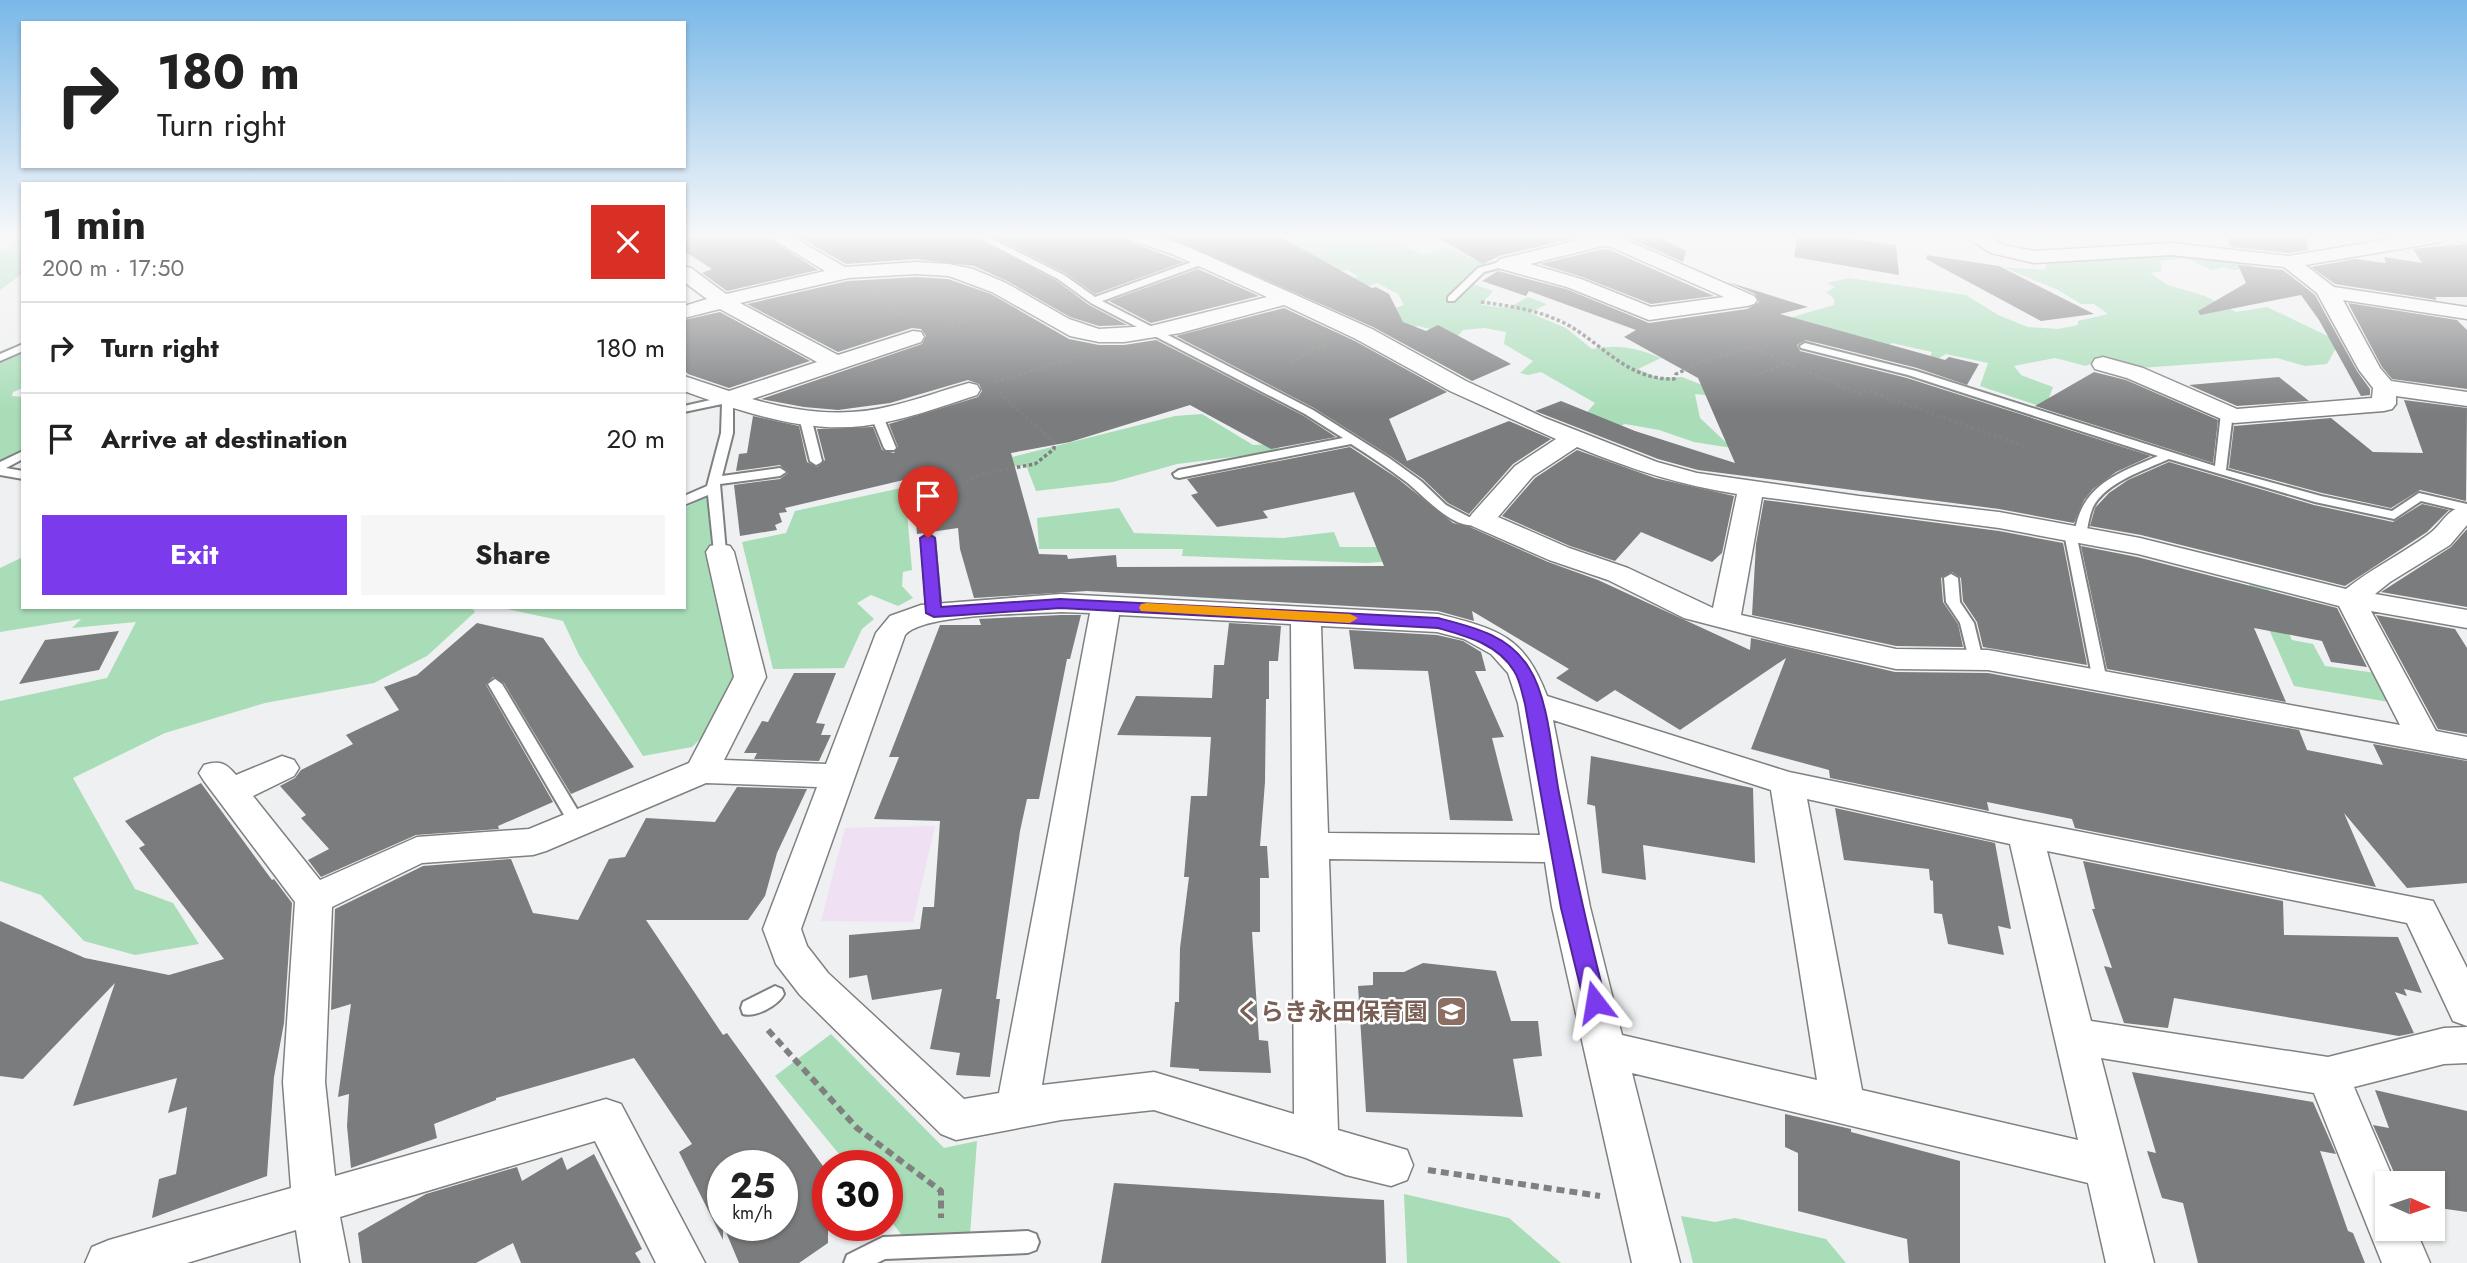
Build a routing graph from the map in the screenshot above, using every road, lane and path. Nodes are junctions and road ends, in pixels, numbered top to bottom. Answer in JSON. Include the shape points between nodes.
{"nodes":[{"id":1,"x":714,"y":295,"type":"edge"},
{"id":2,"x":752,"y":295,"type":"edge"},
{"id":3,"x":868,"y":295,"type":"edge"},
{"id":4,"x":1009,"y":295,"type":"edge"},
{"id":5,"x":1086,"y":295,"type":"edge"},
{"id":6,"x":1111,"y":295,"type":"edge"},
{"id":7,"x":1275,"y":295,"type":"edge"},
{"id":8,"x":1455,"y":295,"type":"edge"},
{"id":9,"x":1601,"y":295,"type":"edge"},
{"id":10,"x":1735,"y":295,"type":"edge"},
{"id":11,"x":2329,"y":295,"type":"edge"},
{"id":12,"x":2347,"y":295,"type":"edge"},
{"id":13,"x":1284,"y":299,"type":"junction"},
{"id":14,"x":1451,"y":299,"type":"dead end"},
{"id":15,"x":1094,"y":301,"type":"junction"},
{"id":16,"x":723,"y":302,"type":"junction"},
{"id":17,"x":1022,"y":302,"type":"junction"},
{"id":18,"x":1480,"y":302,"type":"dead end"},
{"id":19,"x":686,"y":311,"type":"edge"},
{"id":20,"x":2467,"y":313,"type":"edge"},
{"id":21,"x":1156,"y":332,"type":"junction"},
{"id":22,"x":921,"y":334,"type":"junction"},
{"id":23,"x":1805,"y":346,"type":"dead end"},
{"id":24,"x":21,"y":347,"type":"edge"},
{"id":25,"x":0,"y":358,"type":"edge"},
{"id":26,"x":1074,"y":359,"type":"dead end"},
{"id":27,"x":835,"y":363,"type":"junction"},
{"id":28,"x":1785,"y":364,"type":"junction"},
{"id":29,"x":2104,"y":364,"type":"dead end"},
{"id":30,"x":1753,"y":376,"type":"dead end"},
{"id":31,"x":997,"y":382,"type":"dead end"},
{"id":32,"x":686,"y":384,"type":"edge"},
{"id":33,"x":979,"y":387,"type":"joint"},
{"id":34,"x":2384,"y":387,"type":"junction"},
{"id":35,"x":728,"y":399,"type":"junction"},
{"id":36,"x":2467,"y":399,"type":"edge"},
{"id":37,"x":686,"y":409,"type":"edge"},
{"id":38,"x":2227,"y":413,"type":"junction"},
{"id":39,"x":877,"y":416,"type":"junction"},
{"id":40,"x":805,"y":417,"type":"junction"},
{"id":41,"x":1575,"y":438,"type":"junction"},
{"id":42,"x":1353,"y":440,"type":"junction"},
{"id":43,"x":2026,"y":447,"type":"dead end"},
{"id":44,"x":890,"y":448,"type":"dead end"},
{"id":45,"x":21,"y":455,"type":"edge"},
{"id":46,"x":2169,"y":455,"type":"junction"},
{"id":47,"x":816,"y":461,"type":"dead end"},
{"id":48,"x":0,"y":469,"type":"edge"},
{"id":49,"x":780,"y":472,"type":"dead end"},
{"id":50,"x":2220,"y":472,"type":"junction"},
{"id":51,"x":21,"y":474,"type":"edge"},
{"id":52,"x":1179,"y":474,"type":"dead end"},
{"id":53,"x":714,"y":485,"type":"junction"},
{"id":54,"x":1751,"y":488,"type":"junction"},
{"id":55,"x":686,"y":499,"type":"edge"},
{"id":56,"x":2467,"y":508,"type":"edge"},
{"id":57,"x":2467,"y":514,"type":"edge"},
{"id":58,"x":1481,"y":520,"type":"junction"},
{"id":59,"x":943,"y":523,"type":"dead end"},
{"id":60,"x":2075,"y":534,"type":"junction"},
{"id":61,"x":928,"y":538,"type":"dead end"},
{"id":62,"x":720,"y":552,"type":"joint"},
{"id":63,"x":1951,"y":578,"type":"dead end"},
{"id":64,"x":2351,"y":600,"type":"junction"},
{"id":65,"x":1106,"y":606,"type":"junction"},
{"id":66,"x":934,"y":613,"type":"junction"},
{"id":67,"x":1306,"y":616,"type":"junction"},
{"id":68,"x":2467,"y":619,"type":"edge"},
{"id":69,"x":1725,"y":620,"type":"junction"},
{"id":70,"x":1976,"y":660,"type":"junction"},
{"id":71,"x":2100,"y":681,"type":"junction"},
{"id":72,"x":495,"y":684,"type":"dead end"},
{"id":73,"x":1534,"y":704,"type":"junction"},
{"id":74,"x":2424,"y":740,"type":"junction"},
{"id":75,"x":2467,"y":748,"type":"edge"},
{"id":76,"x":282,"y":768,"type":"dead end"},
{"id":77,"x":702,"y":771,"type":"junction"},
{"id":78,"x":836,"y":776,"type":"junction"},
{"id":79,"x":1787,"y":783,"type":"junction"},
{"id":80,"x":577,"y":823,"type":"junction"},
{"id":81,"x":2025,"y":834,"type":"junction"},
{"id":82,"x":1311,"y":846,"type":"junction"},
{"id":83,"x":1561,"y":849,"type":"junction"},
{"id":84,"x":314,"y":899,"type":"junction"},
{"id":85,"x":775,"y":994,"type":"dead end"},
{"id":86,"x":750,"y":1008,"type":"joint"},
{"id":87,"x":2467,"y":1009,"type":"edge"},
{"id":88,"x":2073,"y":1037,"type":"junction"},
{"id":89,"x":2467,"y":1045,"type":"edge"},
{"id":90,"x":1607,"y":1049,"type":"junction"},
{"id":91,"x":2328,"y":1075,"type":"junction"},
{"id":92,"x":1843,"y":1105,"type":"junction"},
{"id":93,"x":1017,"y":1109,"type":"junction"},
{"id":94,"x":1316,"y":1141,"type":"junction"},
{"id":95,"x":1391,"y":1165,"type":"joint"},
{"id":96,"x":2106,"y":1167,"type":"junction"},
{"id":97,"x":2375,"y":1189,"type":"edge"},
{"id":98,"x":1642,"y":1202,"type":"junction"},
{"id":99,"x":315,"y":1203,"type":"junction"},
{"id":100,"x":2397,"y":1241,"type":"edge"},
{"id":101,"x":1028,"y":1242,"type":"dead end"},
{"id":102,"x":941,"y":1246,"type":"junction"},
{"id":103,"x":109,"y":1263,"type":"edge"},
{"id":104,"x":325,"y":1263,"type":"edge"},
{"id":105,"x":681,"y":1263,"type":"edge"},
{"id":106,"x":855,"y":1263,"type":"edge"},
{"id":107,"x":1656,"y":1263,"type":"edge"},
{"id":108,"x":2130,"y":1263,"type":"edge"},
{"id":109,"x":2406,"y":1263,"type":"edge"}],
"edges":[{"from":1,"to":16,"type":"street"},
{"from":2,"to":16,"type":"street"},
{"from":3,"to":22,"type":"path"},
{"from":4,"to":17,"type":"street"},
{"from":5,"to":15,"type":"lane"},
{"from":6,"to":15,"type":"lane"},
{"from":7,"to":13,"type":"street"},
{"from":8,"to":14,"type":"lane"},
{"from":9,"to":10,"type":"street","via":[[1649,314],[1747,300]]},
{"from":11,"to":34,"type":"street"},
{"from":12,"to":20,"type":"street"},
{"from":13,"to":21,"type":"street"},
{"from":13,"to":41,"type":"street","via":[[1369,337],[1458,386]]},
{"from":15,"to":21,"type":"lane"},
{"from":16,"to":19,"type":"street"},
{"from":16,"to":27,"type":"street"},
{"from":17,"to":21,"type":"street","via":[[1080,332],[1115,341]]},
{"from":17,"to":22,"type":"path"},
{"from":18,"to":28,"type":"path","via":[[1530,309],[1570,327],[1621,364],[1656,379],[1674,379],[1706,360],[1752,347]]},
{"from":21,"to":42,"type":"lane","via":[[1299,406]]},
{"from":22,"to":27,"type":"street"},
{"from":23,"to":46,"type":"lane","via":[[1887,365]]},
{"from":24,"to":25,"type":"lane"},
{"from":26,"to":31,"type":"path"},
{"from":27,"to":35,"type":"street"},
{"from":28,"to":30,"type":"path"},
{"from":28,"to":43,"type":"path","via":[[1860,394],[1866,390]]},
{"from":29,"to":38,"type":"street"},
{"from":32,"to":35,"type":"street"},
{"from":33,"to":39,"type":"street"},
{"from":33,"to":59,"type":"path","via":[[1054,442],[1054,449],[1030,468],[974,477],[946,502]]},
{"from":34,"to":36,"type":"street"},
{"from":34,"to":38,"type":"street","via":[[2384,404]]},
{"from":35,"to":37,"type":"lane"},
{"from":35,"to":40,"type":"street"},
{"from":35,"to":53,"type":"lane","via":[[727,433]]},
{"from":38,"to":50,"type":"lane"},
{"from":39,"to":40,"type":"street","via":[[846,421]]},
{"from":39,"to":44,"type":"lane"},
{"from":40,"to":47,"type":"lane"},
{"from":41,"to":54,"type":"street","via":[[1648,467]]},
{"from":41,"to":58,"type":"street","via":[[1524,471]]},
{"from":42,"to":52,"type":"lane"},
{"from":42,"to":58,"type":"lane","via":[[1417,484],[1442,508],[1467,521]]},
{"from":45,"to":48,"type":"lane"},
{"from":46,"to":50,"type":"lane"},
{"from":46,"to":60,"type":"lane","via":[[2099,494],[2088,504]]},
{"from":48,"to":51,"type":"lane"},
{"from":49,"to":53,"type":"lane"},
{"from":50,"to":56,"type":"lane","via":[[2394,515],[2419,497]]},
{"from":53,"to":55,"type":"lane"},
{"from":53,"to":62,"type":"lane"},
{"from":54,"to":60,"type":"street"},
{"from":54,"to":69,"type":"street"},
{"from":57,"to":64,"type":"street","via":[[2440,539]]},
{"from":58,"to":69,"type":"street","via":[[1618,574],[1694,612]]},
{"from":60,"to":64,"type":"street"},
{"from":60,"to":71,"type":"lane"},
{"from":61,"to":66,"type":"lane"},
{"from":62,"to":77,"type":"street","via":[[750,677]]},
{"from":63,"to":70,"type":"lane","via":[[1953,602],[1967,623]]},
{"from":64,"to":68,"type":"street"},
{"from":64,"to":74,"type":"street"},
{"from":65,"to":66,"type":"street","via":[[1060,603]]},
{"from":65,"to":67,"type":"street"},
{"from":65,"to":93,"type":"street"},
{"from":66,"to":78,"type":"street","via":[[900,622],[891,633]]},
{"from":67,"to":73,"type":"street","via":[[1438,623],[1475,633],[1503,647],[1522,670]]},
{"from":67,"to":82,"type":"street"},
{"from":69,"to":70,"type":"street","via":[[1896,659]]},
{"from":70,"to":71,"type":"street"},
{"from":71,"to":74,"type":"street"},
{"from":72,"to":80,"type":"lane"},
{"from":73,"to":79,"type":"street"},
{"from":73,"to":83,"type":"street"},
{"from":74,"to":75,"type":"street"},
{"from":76,"to":84,"type":"street","via":[[223,783]]},
{"from":77,"to":78,"type":"street"},
{"from":77,"to":80,"type":"street"},
{"from":78,"to":93,"type":"street","via":[[782,929],[790,953],[814,984],[956,1120]]},
{"from":79,"to":81,"type":"street"},
{"from":79,"to":92,"type":"street"},
{"from":80,"to":84,"type":"street","via":[[533,842],[417,850]]},
{"from":81,"to":87,"type":"street","via":[[2420,911]]},
{"from":81,"to":88,"type":"street"},
{"from":82,"to":83,"type":"street"},
{"from":82,"to":94,"type":"street"},
{"from":83,"to":90,"type":"street"},
{"from":84,"to":99,"type":"street","via":[[304,1082]]},
{"from":85,"to":86,"type":"lane"},
{"from":86,"to":102,"type":"path","via":[[857,1128],[941,1191]]},
{"from":88,"to":91,"type":"street"},
{"from":88,"to":96,"type":"street"},
{"from":89,"to":91,"type":"street","via":[[2444,1046]]},
{"from":90,"to":92,"type":"street"},
{"from":90,"to":98,"type":"street"},
{"from":91,"to":97,"type":"street"},
{"from":92,"to":96,"type":"street"},
{"from":93,"to":94,"type":"street","via":[[1154,1091]]},
{"from":94,"to":95,"type":"street","via":[[1346,1155]]},
{"from":95,"to":98,"type":"path"},
{"from":96,"to":108,"type":"street"},
{"from":98,"to":107,"type":"street"},
{"from":99,"to":103,"type":"street"},
{"from":99,"to":104,"type":"street"},
{"from":99,"to":105,"type":"street","via":[[606,1118]]},
{"from":100,"to":109,"type":"street"},
{"from":101,"to":102,"type":"lane"},
{"from":102,"to":106,"type":"lane","via":[[883,1248]]}]}
